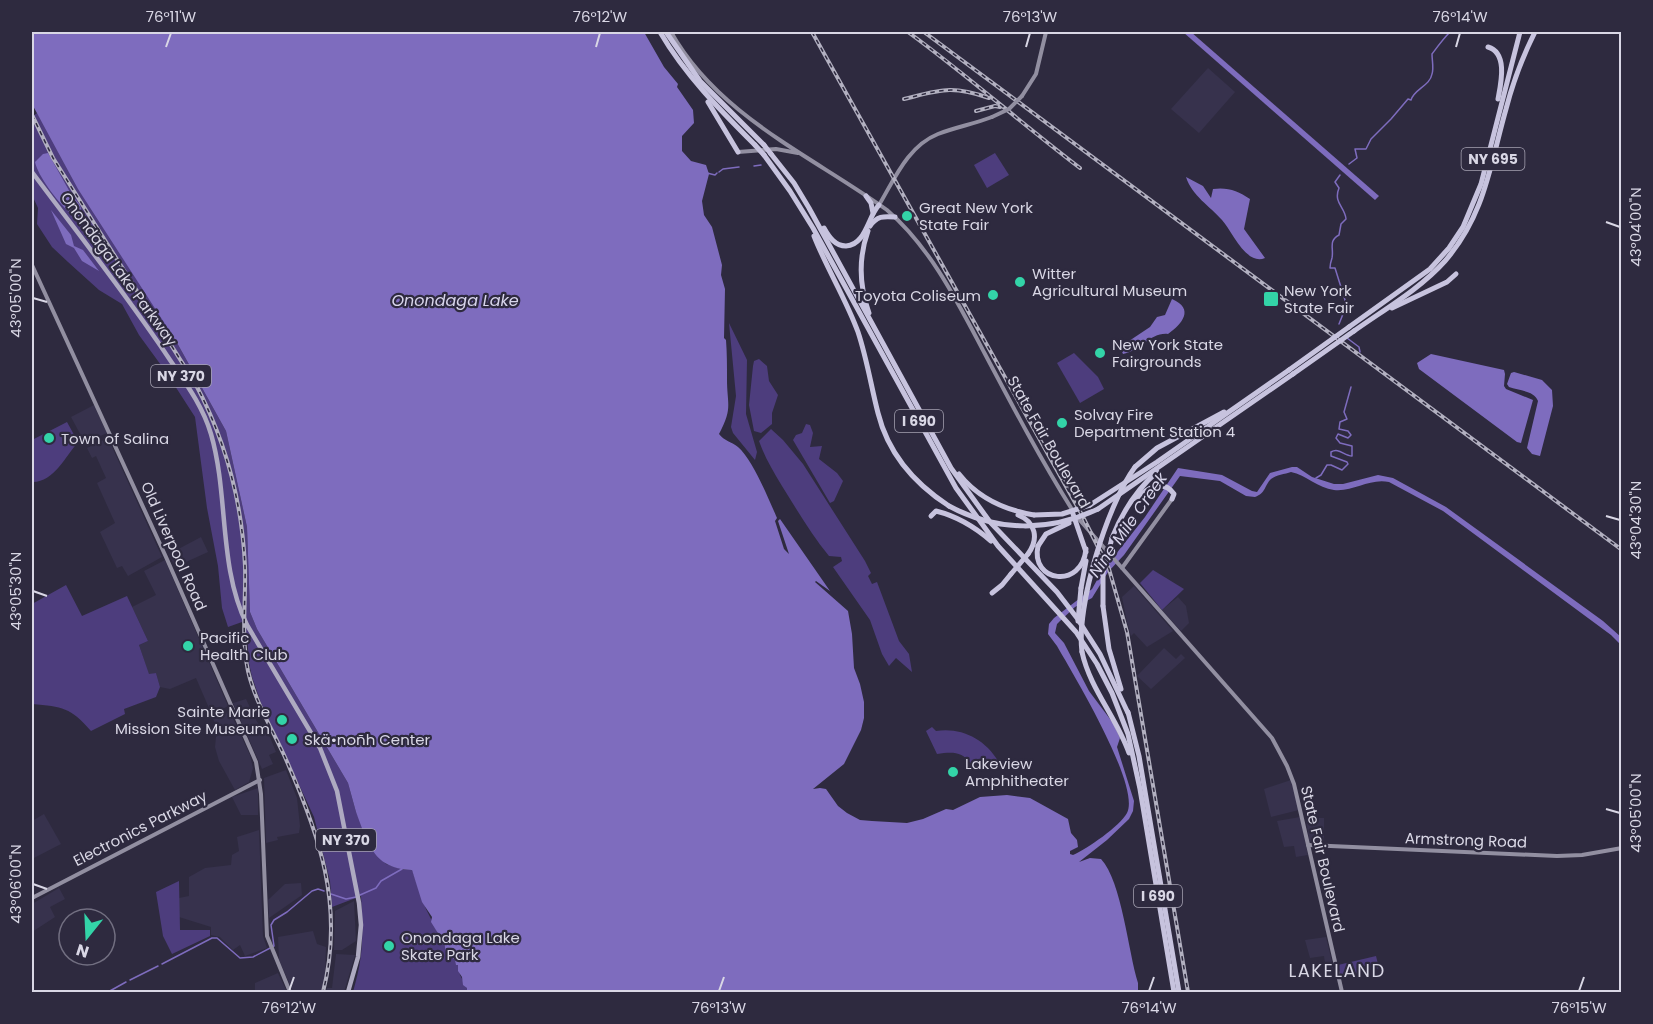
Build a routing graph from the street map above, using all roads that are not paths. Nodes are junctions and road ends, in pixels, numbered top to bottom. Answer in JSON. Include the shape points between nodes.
{"nodes":[{"id":1,"x":660,"y":32,"type":"edge"},
{"id":2,"x":666,"y":32,"type":"edge"},
{"id":3,"x":671,"y":32,"type":"edge"},
{"id":4,"x":1046,"y":32,"type":"edge"},
{"id":5,"x":1520,"y":32,"type":"edge"},
{"id":6,"x":1535,"y":32,"type":"edge"},
{"id":7,"x":1488,"y":47,"type":"dead end"},
{"id":8,"x":695,"y":83,"type":"junction"},
{"id":9,"x":1493,"y":132,"type":"junction"},
{"id":10,"x":783,"y":141,"type":"junction"},
{"id":11,"x":773,"y":151,"type":"junction"},
{"id":12,"x":738,"y":152,"type":"joint"},
{"id":13,"x":805,"y":156,"type":"junction"},
{"id":14,"x":32,"y":172,"type":"edge"},
{"id":15,"x":794,"y":183,"type":"junction"},
{"id":16,"x":866,"y":196,"type":"junction"},
{"id":17,"x":879,"y":205,"type":"junction"},
{"id":18,"x":873,"y":214,"type":"junction"},
{"id":19,"x":805,"y":215,"type":"junction"},
{"id":20,"x":895,"y":217,"type":"junction"},
{"id":21,"x":869,"y":227,"type":"junction"},
{"id":22,"x":1443,"y":260,"type":"junction"},
{"id":23,"x":32,"y":265,"type":"edge"},
{"id":24,"x":1437,"y":266,"type":"junction"},
{"id":25,"x":1456,"y":274,"type":"dead end"},
{"id":26,"x":1369,"y":320,"type":"junction"},
{"id":27,"x":876,"y":329,"type":"junction"},
{"id":28,"x":1352,"y":329,"type":"junction"},
{"id":29,"x":1291,"y":372,"type":"junction"},
{"id":30,"x":1269,"y":384,"type":"junction"},
{"id":31,"x":940,"y":445,"type":"junction"},
{"id":32,"x":1189,"y":447,"type":"junction"},
{"id":33,"x":1172,"y":499,"type":"joint"},
{"id":34,"x":998,"y":505,"type":"junction"},
{"id":35,"x":1098,"y":508,"type":"junction"},
{"id":36,"x":1072,"y":511,"type":"joint"},
{"id":37,"x":931,"y":516,"type":"dead end"},
{"id":38,"x":1120,"y":519,"type":"junction"},
{"id":39,"x":1079,"y":524,"type":"junction"},
{"id":40,"x":1005,"y":538,"type":"junction"},
{"id":41,"x":1086,"y":549,"type":"junction"},
{"id":42,"x":1010,"y":558,"type":"junction"},
{"id":43,"x":1121,"y":567,"type":"junction"},
{"id":44,"x":1050,"y":574,"type":"junction"},
{"id":45,"x":992,"y":593,"type":"dead end"},
{"id":46,"x":1082,"y":652,"type":"junction"},
{"id":47,"x":1128,"y":713,"type":"junction"},
{"id":48,"x":260,"y":780,"type":"junction"},
{"id":49,"x":1141,"y":799,"type":"junction"},
{"id":50,"x":1308,"y":845,"type":"junction"},
{"id":51,"x":1622,"y":849,"type":"edge"},
{"id":52,"x":32,"y":898,"type":"edge"},
{"id":53,"x":290,"y":993,"type":"edge"},
{"id":54,"x":348,"y":993,"type":"edge"},
{"id":55,"x":1174,"y":993,"type":"edge"},
{"id":56,"x":1179,"y":993,"type":"edge"},
{"id":57,"x":1342,"y":993,"type":"edge"}],
"edges":[{"from":1,"to":8,"type":"highway","number":"I 690"},
{"from":2,"to":11,"type":"highway","number":"I 690","bridge":true,"via":[[700,81]]},
{"from":3,"to":10,"type":"main road","name":"State Fair Boulevard","via":[[708,82],[743,114]]},
{"from":4,"to":17,"type":"main road","bridge":true,"via":[[1036,74],[1022,96],[992,117],[942,133],[918,146]]},
{"from":5,"to":9,"type":"highway","number":"NY 695"},
{"from":6,"to":22,"type":"highway","number":"NY 695","via":[[1506,106],[1480,205],[1469,229]]},
{"from":7,"to":9,"type":"highway","via":[[1498,53],[1501,63]]},
{"from":8,"to":12,"type":"highway"},
{"from":8,"to":19,"type":"highway","number":"I 690","bridge":true,"via":[[764,155]]},
{"from":9,"to":22,"type":"highway","number":"NY 695","via":[[1472,210]]},
{"from":10,"to":11,"type":"main road"},
{"from":10,"to":13,"type":"main road","name":"State Fair Boulevard"},
{"from":11,"to":12,"type":"main road"},
{"from":11,"to":13,"type":"main road","via":[[787,150]]},
{"from":11,"to":15,"type":"highway","number":"I 690"},
{"from":13,"to":16,"type":"main road","name":"State Fair Boulevard"},
{"from":14,"to":54,"type":"main road","name":"Onondaga Lake Parkway","number":"NY 370","via":[[134,307],[205,418],[215,452],[236,598],[247,625],[332,774],[361,925]]},
{"from":15,"to":18,"type":"highway","via":[[837,244],[857,242]]},
{"from":15,"to":27,"type":"highway","number":"I 690"},
{"from":16,"to":17,"type":"main road","name":"State Fair Boulevard"},
{"from":16,"to":18,"type":"highway"},
{"from":17,"to":18,"type":"highway"},
{"from":17,"to":20,"type":"main road","name":"State Fair Boulevard"},
{"from":17,"to":21,"type":"highway"},
{"from":19,"to":35,"type":"highway","bridge":true,"via":[[857,329],[888,441],[913,477],[949,506],[987,522],[1028,527],[1068,520]]},
{"from":19,"to":42,"type":"highway","number":"I 690","via":[[945,468],[973,513]]},
{"from":20,"to":21,"type":"highway","via":[[881,216]]},
{"from":20,"to":36,"type":"main road","name":"State Fair Boulevard","via":[[938,270]]},
{"from":21,"to":27,"type":"highway","via":[[862,248],[861,280]]},
{"from":22,"to":24,"type":"highway","number":"NY 695"},
{"from":23,"to":48,"type":"main road","name":"Old Liverpool Road","via":[[205,645],[254,757]]},
{"from":24,"to":26,"type":"highway","number":"NY 695","via":[[1417,286]]},
{"from":24,"to":28,"type":"highway","number":"NY 695"},
{"from":25,"to":26,"type":"highway"},
{"from":26,"to":28,"type":"highway","number":"NY 695"},
{"from":27,"to":31,"type":"highway","number":"I 690"},
{"from":28,"to":29,"type":"highway","number":"NY 695","bridge":true},
{"from":29,"to":30,"type":"highway","number":"NY 695"},
{"from":29,"to":32,"type":"highway","number":"NY 695"},
{"from":30,"to":34,"type":"highway","bridge":true,"via":[[1090,505],[1062,514],[1034,515]]},
{"from":30,"to":46,"type":"highway","bridge":true,"via":[[1157,448],[1136,467],[1118,495],[1098,553],[1082,617]]},
{"from":31,"to":34,"type":"highway","via":[[962,478]]},
{"from":31,"to":40,"type":"highway","number":"I 690","via":[[963,486]]},
{"from":32,"to":35,"type":"highway"},
{"from":32,"to":38,"type":"highway","via":[[1145,483]]},
{"from":33,"to":38,"type":"highway","via":[[1171,490],[1148,489]]},
{"from":33,"to":43,"type":"main road"},
{"from":34,"to":45,"type":"highway","bridge":true,"via":[[1031,523],[1035,538],[1028,554]]},
{"from":35,"to":44,"type":"highway","bridge":true,"via":[[1046,534],[1037,555]]},
{"from":36,"to":39,"type":"highway"},
{"from":37,"to":42,"type":"highway","via":[[938,511],[973,526]]},
{"from":38,"to":47,"type":"highway","bridge":true,"via":[[1103,573],[1103,606],[1109,649]]},
{"from":39,"to":41,"type":"highway"},
{"from":39,"to":43,"type":"main road","name":"State Fair Boulevard"},
{"from":40,"to":44,"type":"highway"},
{"from":40,"to":47,"type":"highway","number":"I 690","via":[[1072,611],[1100,654]]},
{"from":41,"to":44,"type":"highway","via":[[1083,563],[1072,574]]},
{"from":41,"to":46,"type":"highway","bridge":true,"via":[[1078,619]]},
{"from":42,"to":49,"type":"highway","number":"I 690","via":[[1066,619],[1097,664],[1117,704],[1132,749]]},
{"from":43,"to":50,"type":"main road","name":"State Fair Boulevard","via":[[1267,730],[1292,778]]},
{"from":46,"to":49,"type":"highway","via":[[1090,678],[1125,741]]},
{"from":47,"to":56,"type":"highway","number":"I 690","via":[[1139,756]]},
{"from":48,"to":52,"type":"main road","name":"Electronics Parkway"},
{"from":48,"to":53,"type":"main road","name":"Old Liverpool Road","via":[[266,924],[270,948]]},
{"from":49,"to":55,"type":"highway","number":"I 690"},
{"from":50,"to":51,"type":"main road","name":"Armstrong Road","via":[[1557,856]]},
{"from":50,"to":57,"type":"main road","name":"State Fair Boulevard"}]}
